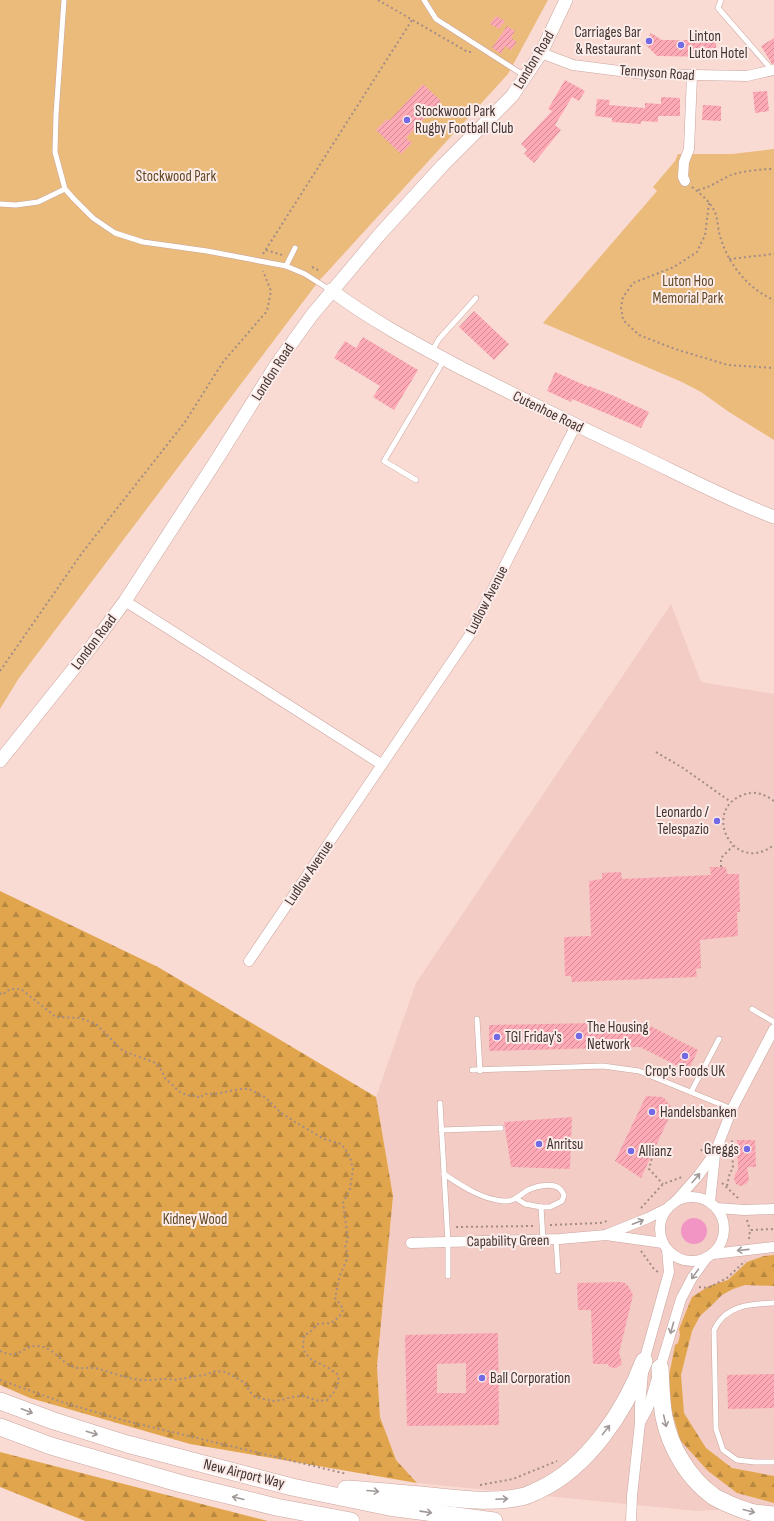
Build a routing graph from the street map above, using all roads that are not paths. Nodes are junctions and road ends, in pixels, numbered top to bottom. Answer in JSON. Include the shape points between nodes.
{"nodes":[{"id":1,"x":64,"y":0,"type":"edge"},
{"id":2,"x":424,"y":0,"type":"edge"},
{"id":3,"x":566,"y":0,"type":"edge"},
{"id":4,"x":721,"y":0,"type":"edge"},
{"id":5,"x":541,"y":52,"type":"junction"},
{"id":6,"x":773,"y":70,"type":"edge"},
{"id":7,"x":692,"y":76,"type":"junction"},
{"id":8,"x":526,"y":77,"type":"junction"},
{"id":9,"x":685,"y":181,"type":"road end"},
{"id":10,"x":66,"y":189,"type":"junction"},
{"id":11,"x":0,"y":204,"type":"edge"},
{"id":12,"x":295,"y":248,"type":"dead end"},
{"id":13,"x":286,"y":266,"type":"junction"},
{"id":14,"x":331,"y":290,"type":"junction"},
{"id":15,"x":476,"y":298,"type":"dead end"},
{"id":16,"x":431,"y":352,"type":"junction"},
{"id":17,"x":444,"y":359,"type":"junction"},
{"id":18,"x":576,"y":425,"type":"junction"},
{"id":19,"x":416,"y":480,"type":"dead end"},
{"id":20,"x":774,"y":517,"type":"edge"},
{"id":21,"x":124,"y":601,"type":"junction"},
{"id":22,"x":0,"y":761,"type":"edge"},
{"id":23,"x":381,"y":764,"type":"junction"},
{"id":24,"x":249,"y":961,"type":"dead end"},
{"id":25,"x":752,"y":1009,"type":"dead end"},
{"id":26,"x":476,"y":1019,"type":"dead end"},
{"id":27,"x":774,"y":1022,"type":"edge"},
{"id":28,"x":774,"y":1029,"type":"edge"},
{"id":29,"x":718,"y":1039,"type":"dead end"},
{"id":30,"x":472,"y":1070,"type":"dead end"},
{"id":31,"x":480,"y":1071,"type":"junction"},
{"id":32,"x":691,"y":1092,"type":"junction"},
{"id":33,"x":440,"y":1103,"type":"dead end"},
{"id":34,"x":732,"y":1109,"type":"junction"},
{"id":35,"x":501,"y":1128,"type":"dead end"},
{"id":36,"x":441,"y":1130,"type":"junction"},
{"id":37,"x":715,"y":1153,"type":"junction"},
{"id":38,"x":444,"y":1174,"type":"junction"},
{"id":39,"x":517,"y":1199,"type":"junction"},
{"id":40,"x":672,"y":1205,"type":"junction"},
{"id":41,"x":713,"y":1206,"type":"junction"},
{"id":42,"x":542,"y":1207,"type":"junction"},
{"id":43,"x":774,"y":1209,"type":"edge"},
{"id":44,"x":606,"y":1234,"type":"junction"},
{"id":45,"x":556,"y":1239,"type":"junction"},
{"id":46,"x":543,"y":1240,"type":"junction"},
{"id":47,"x":448,"y":1242,"type":"junction"},
{"id":48,"x":411,"y":1243,"type":"dead end"},
{"id":49,"x":665,"y":1246,"type":"junction"},
{"id":50,"x":774,"y":1248,"type":"edge"},
{"id":51,"x":710,"y":1255,"type":"junction"},
{"id":52,"x":558,"y":1271,"type":"dead end"},
{"id":53,"x":448,"y":1276,"type":"dead end"},
{"id":54,"x":774,"y":1303,"type":"edge"},
{"id":55,"x":644,"y":1361,"type":"junction"},
{"id":56,"x":660,"y":1368,"type":"junction"},
{"id":57,"x":0,"y":1401,"type":"edge"},
{"id":58,"x":640,"y":1423,"type":"junction"},
{"id":59,"x":0,"y":1428,"type":"edge"},
{"id":60,"x":774,"y":1462,"type":"edge"},
{"id":61,"x":292,"y":1487,"type":"junction"},
{"id":62,"x":276,"y":1507,"type":"junction"},
{"id":63,"x":774,"y":1515,"type":"edge"},
{"id":64,"x":317,"y":1521,"type":"edge"},
{"id":65,"x":351,"y":1521,"type":"edge"},
{"id":66,"x":494,"y":1521,"type":"edge"},
{"id":67,"x":631,"y":1521,"type":"edge"}],
"edges":[{"from":1,"to":10,"type":"lane","via":[[55,152]]},
{"from":2,"to":8,"type":"lane","via":[[436,19]]},
{"from":3,"to":5,"type":"street","name":"London Road"},
{"from":4,"to":6,"type":"lane","via":[[718,8]]},
{"from":5,"to":7,"type":"street","name":"Tennyson Road","via":[[574,64],[643,74]]},
{"from":5,"to":8,"type":"street","name":"London Road"},
{"from":6,"to":7,"type":"street","name":"Tennyson Road","via":[[747,76]]},
{"from":7,"to":9,"type":"street","via":[[690,149],[684,162]]},
{"from":8,"to":14,"type":"street","name":"London Road","via":[[512,96],[443,165]]},
{"from":10,"to":11,"type":"lane","via":[[38,202]]},
{"from":10,"to":13,"type":"lane","via":[[93,218],[115,233],[143,242]]},
{"from":12,"to":13,"type":"lane"},
{"from":13,"to":14,"type":"lane"},
{"from":14,"to":16,"type":"street","name":"Cutenhoe Road","via":[[356,309]]},
{"from":14,"to":21,"type":"street","name":"London Road","via":[[276,365]]},
{"from":15,"to":16,"type":"lane","via":[[439,339]]},
{"from":16,"to":17,"type":"street","name":"Cutenhoe Road"},
{"from":17,"to":18,"type":"street","name":"Cutenhoe Road"},
{"from":17,"to":19,"type":"lane","via":[[384,461]]},
{"from":18,"to":20,"type":"street","name":"Cutenhoe Road","via":[[743,505]]},
{"from":18,"to":23,"type":"street","name":"Ludlow Avenue","via":[[469,636]]},
{"from":21,"to":22,"type":"street","name":"London Road","via":[[91,647]]},
{"from":21,"to":23,"type":"street"},
{"from":23,"to":24,"type":"street","name":"Ludlow Avenue"},
{"from":25,"to":27,"type":"lane"},
{"from":26,"to":31,"type":"lane"},
{"from":28,"to":34,"type":"street"},
{"from":29,"to":32,"type":"lane"},
{"from":30,"to":31,"type":"lane"},
{"from":31,"to":32,"type":"lane","via":[[603,1066],[639,1071]]},
{"from":32,"to":34,"type":"lane"},
{"from":33,"to":36,"type":"lane"},
{"from":34,"to":37,"type":"street"},
{"from":35,"to":36,"type":"lane"},
{"from":36,"to":38,"type":"lane"},
{"from":40,"to":37,"type":"street","one_way":true},
{"from":37,"to":41,"type":"street"},
{"from":38,"to":39,"type":"lane","via":[[485,1197],[503,1201]]},
{"from":38,"to":47,"type":"lane"},
{"from":39,"to":42,"type":"lane","via":[[525,1204]]},
{"from":39,"to":42,"type":"lane","via":[[535,1187],[556,1187],[561,1190],[564,1195],[562,1201],[550,1207]]},
{"from":40,"to":41,"type":"street","via":[[683,1198],[692,1197],[702,1199]]},
{"from":44,"to":40,"type":"street","one_way":true,"via":[[648,1218]]},
{"from":40,"to":49,"type":"street","via":[[661,1221],[660,1229]]},
{"from":41,"to":43,"type":"street","via":[[744,1210]]},
{"from":41,"to":51,"type":"street","via":[[722,1217],[724,1227],[719,1246]]},
{"from":42,"to":46,"type":"lane"},
{"from":44,"to":45,"type":"street","name":"Capability Green"},
{"from":44,"to":49,"type":"street"},
{"from":45,"to":46,"type":"street","name":"Capability Green"},
{"from":45,"to":52,"type":"lane"},
{"from":46,"to":47,"type":"street","name":"Capability Green"},
{"from":47,"to":48,"type":"street","name":"Capability Green"},
{"from":47,"to":53,"type":"lane"},
{"from":49,"to":51,"type":"street","via":[[676,1256],[686,1260],[697,1261]]},
{"from":49,"to":55,"type":"street","via":[[669,1272]]},
{"from":50,"to":51,"type":"street","one_way":true},
{"from":51,"to":56,"type":"street","one_way":true,"via":[[692,1278],[681,1299]]},
{"from":54,"to":60,"type":"lane","via":[[738,1307],[718,1320],[714,1330],[716,1429],[723,1450],[737,1460]]},
{"from":55,"to":58,"type":"street"},
{"from":61,"to":55,"type":"highway","one_way":true,"via":[[362,1490],[473,1500],[525,1496],[554,1482],[586,1454],[624,1404]]},
{"from":56,"to":58,"type":"street","via":[[648,1408]]},
{"from":56,"to":63,"type":"highway","one_way":true,"via":[[663,1410],[668,1434],[688,1471],[714,1497],[748,1511]]},
{"from":57,"to":61,"type":"highway","name":"New Airport Way","one_way":true,"via":[[127,1444]]},
{"from":58,"to":67,"type":"street"},
{"from":62,"to":59,"type":"highway","name":"New Airport Way","one_way":true,"via":[[174,1482],[51,1446]]},
{"from":61,"to":66,"type":"highway","name":"New Airport Way","one_way":true,"via":[[389,1507]]},
{"from":62,"to":64,"type":"highway"},
{"from":62,"to":65,"type":"highway","name":"New Airport Way"}]}
